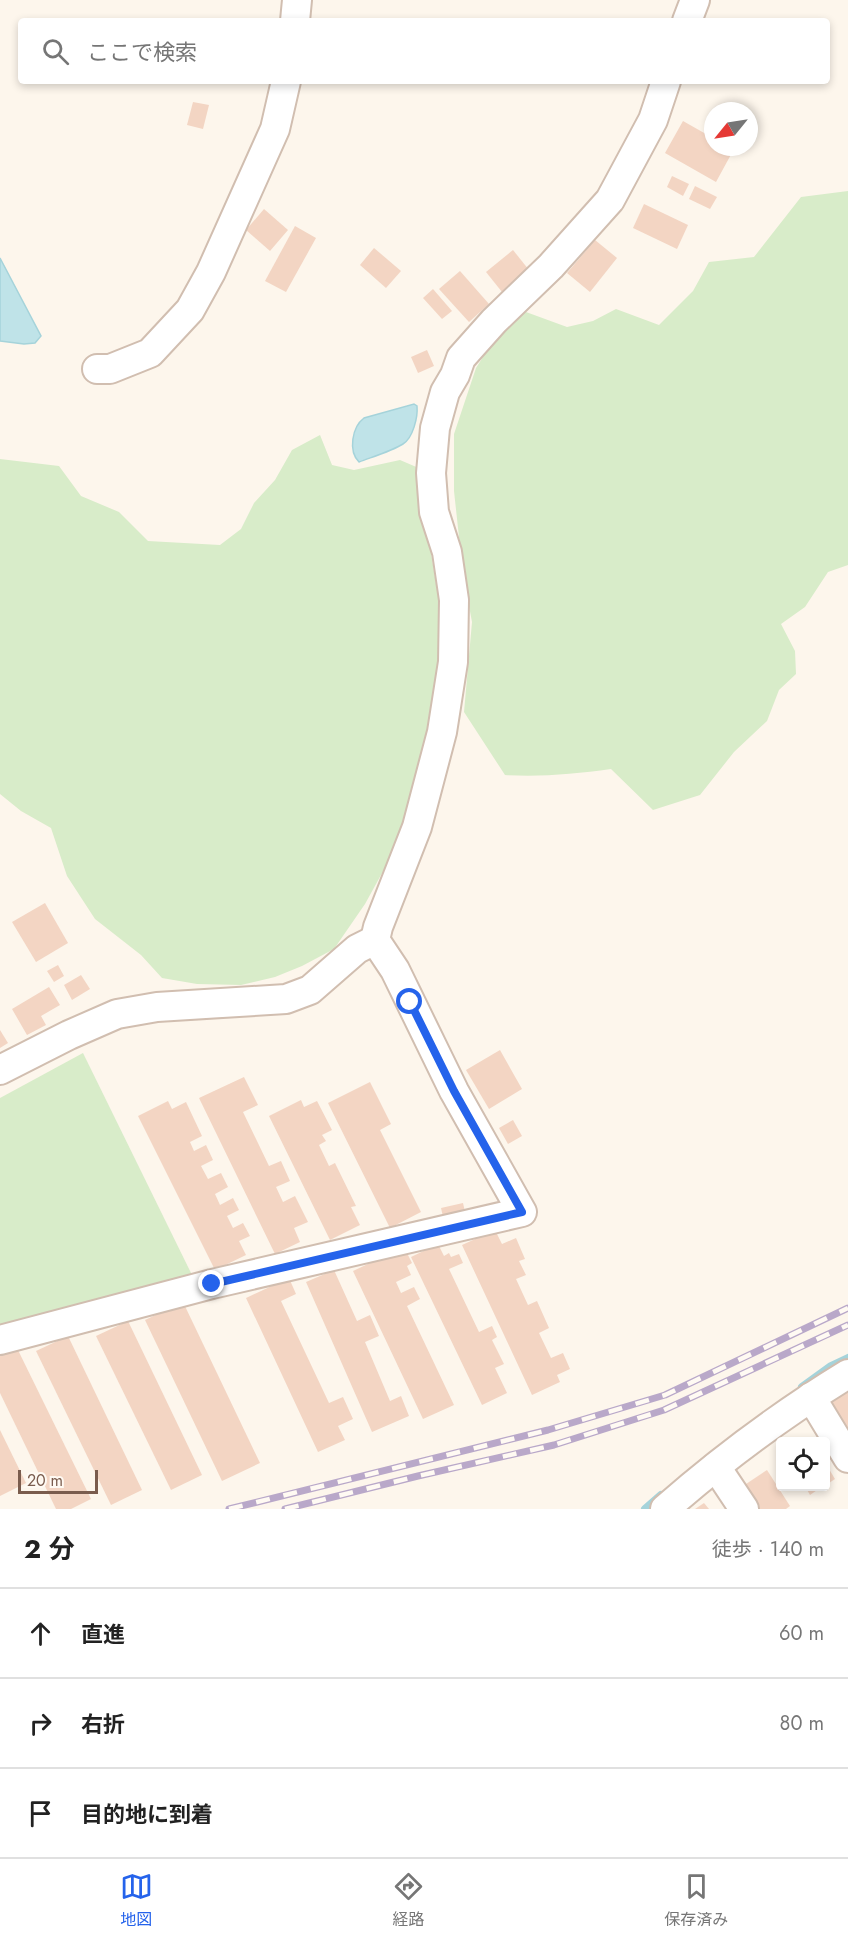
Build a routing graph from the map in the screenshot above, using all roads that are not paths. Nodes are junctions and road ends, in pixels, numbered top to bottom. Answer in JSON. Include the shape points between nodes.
{"nodes":[{"id":1,"x":297,"y":0,"type":"edge"},
{"id":2,"x":695,"y":0,"type":"edge"},
{"id":3,"x":295,"y":18,"type":"edge"},
{"id":4,"x":688,"y":18,"type":"edge"},
{"id":5,"x":285,"y":84,"type":"edge"},
{"id":6,"x":665,"y":84,"type":"edge"},
{"id":7,"x":97,"y":369,"type":"dead end"},
{"id":8,"x":375,"y":940,"type":"junction"},
{"id":9,"x":0,"y":1070,"type":"edge"},
{"id":10,"x":0,"y":1340,"type":"edge"},
{"id":11,"x":848,"y":1374,"type":"edge"},
{"id":12,"x":811,"y":1397,"type":"junction"},
{"id":13,"x":848,"y":1458,"type":"edge"},
{"id":14,"x":716,"y":1467,"type":"junction"},
{"id":15,"x":665,"y":1509,"type":"edge"},
{"id":16,"x":744,"y":1509,"type":"edge"}],
"edges":[{"from":1,"to":3,"type":"street"},
{"from":2,"to":4,"type":"street"},
{"from":5,"to":7,"type":"street","via":[[275,129],[190,310],[150,353],[110,369]]},
{"from":6,"to":8,"type":"street","via":[[653,120],[610,200],[460,358],[456,375],[445,392],[435,428],[430,473],[434,512],[447,552],[454,600],[453,662],[442,732],[420,816]]},
{"from":8,"to":9,"type":"street","via":[[357,948],[310,990],[286,999],[157,1007],[117,1014]]},
{"from":8,"to":10,"type":"street","via":[[395,970],[454,1091],[522,1212],[212,1284]]},
{"from":11,"to":12,"type":"street"},
{"from":12,"to":13,"type":"street"},
{"from":12,"to":14,"type":"street"},
{"from":14,"to":15,"type":"street"},
{"from":14,"to":16,"type":"street"}]}
